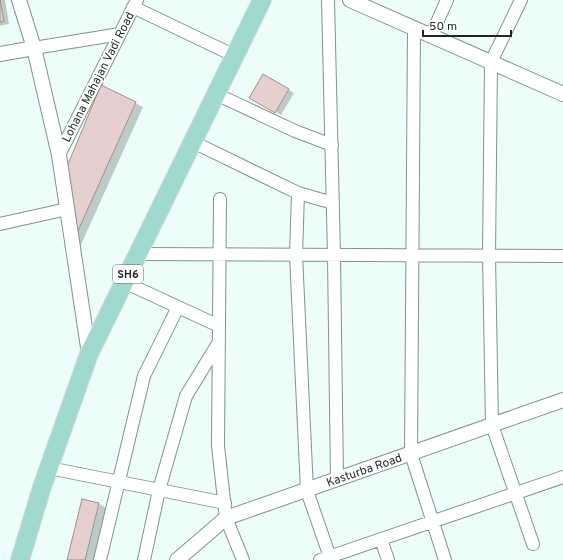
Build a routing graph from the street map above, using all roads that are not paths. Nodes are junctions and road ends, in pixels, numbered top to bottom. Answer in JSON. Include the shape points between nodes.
{"nodes":[{"id":1,"x":19,"y":0,"type":"edge"},
{"id":2,"x":262,"y":0,"type":"edge"},
{"id":3,"x":328,"y":0,"type":"edge"},
{"id":4,"x":350,"y":0,"type":"edge"},
{"id":5,"x":447,"y":0,"type":"edge"},
{"id":6,"x":521,"y":0,"type":"edge"},
{"id":7,"x":135,"y":4,"type":"edge"},
{"id":8,"x":414,"y":28,"type":"junction"},
{"id":9,"x":120,"y":34,"type":"junction"},
{"id":10,"x":431,"y":36,"type":"junction"},
{"id":11,"x":34,"y":48,"type":"junction"},
{"id":12,"x":0,"y":54,"type":"edge"},
{"id":13,"x":235,"y":56,"type":"junction"},
{"id":14,"x":491,"y":62,"type":"junction"},
{"id":15,"x":216,"y":94,"type":"junction"},
{"id":16,"x":563,"y":94,"type":"edge"},
{"id":17,"x":193,"y":142,"type":"junction"},
{"id":18,"x":332,"y":145,"type":"junction"},
{"id":19,"x":59,"y":155,"type":"junction"},
{"id":20,"x":298,"y":193,"type":"junction"},
{"id":21,"x":220,"y":199,"type":"dead end"},
{"id":22,"x":333,"y":203,"type":"junction"},
{"id":23,"x":67,"y":209,"type":"junction"},
{"id":24,"x":0,"y":224,"type":"edge"},
{"id":25,"x":138,"y":254,"type":"junction"},
{"id":26,"x":220,"y":255,"type":"junction"},
{"id":27,"x":296,"y":255,"type":"junction"},
{"id":28,"x":334,"y":255,"type":"junction"},
{"id":29,"x":412,"y":256,"type":"junction"},
{"id":30,"x":489,"y":256,"type":"junction"},
{"id":31,"x":563,"y":256,"type":"edge"},
{"id":32,"x":124,"y":282,"type":"junction"},
{"id":33,"x":178,"y":307,"type":"junction"},
{"id":34,"x":219,"y":326,"type":"junction"},
{"id":35,"x":219,"y":341,"type":"junction"},
{"id":36,"x":89,"y":354,"type":"junction"},
{"id":37,"x":563,"y":400,"type":"edge"},
{"id":38,"x":492,"y":425,"type":"junction"},
{"id":39,"x":410,"y":454,"type":"junction"},
{"id":40,"x":49,"y":468,"type":"junction"},
{"id":41,"x":563,"y":477,"type":"edge"},
{"id":42,"x":337,"y":480,"type":"junction"},
{"id":43,"x":119,"y":482,"type":"junction"},
{"id":44,"x":159,"y":490,"type":"junction"},
{"id":45,"x":307,"y":491,"type":"junction"},
{"id":46,"x":516,"y":493,"type":"junction"},
{"id":47,"x":225,"y":503,"type":"junction"},
{"id":48,"x":226,"y":518,"type":"junction"},
{"id":49,"x":432,"y":522,"type":"junction"},
{"id":50,"x":381,"y":539,"type":"junction"},
{"id":51,"x":533,"y":544,"type":"dead end"},
{"id":52,"x":327,"y":559,"type":"edge"},
{"id":53,"x":20,"y":560,"type":"edge"},
{"id":54,"x":100,"y":560,"type":"edge"},
{"id":55,"x":144,"y":560,"type":"edge"},
{"id":56,"x":177,"y":560,"type":"edge"},
{"id":57,"x":243,"y":560,"type":"edge"},
{"id":58,"x":388,"y":560,"type":"edge"},
{"id":59,"x":445,"y":560,"type":"edge"}],
"edges":[{"from":1,"to":11,"type":"street"},
{"from":2,"to":13,"type":"main road","number":"SH6"},
{"from":3,"to":18,"type":"street"},
{"from":4,"to":8,"type":"street"},
{"from":5,"to":10,"type":"street"},
{"from":6,"to":14,"type":"street"},
{"from":7,"to":9,"type":"street","name":"Lohana Mahajan Vadi Road"},
{"from":7,"to":13,"type":"street"},
{"from":8,"to":10,"type":"street"},
{"from":8,"to":29,"type":"street"},
{"from":9,"to":11,"type":"street"},
{"from":9,"to":19,"type":"street","name":"Lohana Mahajan Vadi Road"},
{"from":10,"to":14,"type":"street"},
{"from":11,"to":12,"type":"street"},
{"from":11,"to":19,"type":"street"},
{"from":13,"to":15,"type":"main road","number":"SH6"},
{"from":14,"to":16,"type":"street"},
{"from":14,"to":30,"type":"street"},
{"from":15,"to":17,"type":"main road","number":"SH6"},
{"from":15,"to":18,"type":"street","via":[[295,131]]},
{"from":17,"to":20,"type":"street"},
{"from":17,"to":25,"type":"main road","number":"SH6"},
{"from":18,"to":22,"type":"street"},
{"from":19,"to":23,"type":"street"},
{"from":20,"to":22,"type":"street"},
{"from":20,"to":27,"type":"street"},
{"from":21,"to":26,"type":"street"},
{"from":22,"to":28,"type":"street"},
{"from":23,"to":24,"type":"street"},
{"from":23,"to":36,"type":"street"},
{"from":25,"to":26,"type":"street"},
{"from":25,"to":32,"type":"main road","number":"SH6"},
{"from":26,"to":27,"type":"street"},
{"from":26,"to":34,"type":"street"},
{"from":27,"to":28,"type":"street"},
{"from":27,"to":45,"type":"street"},
{"from":28,"to":29,"type":"street"},
{"from":28,"to":42,"type":"street"},
{"from":29,"to":30,"type":"street"},
{"from":29,"to":39,"type":"street"},
{"from":30,"to":31,"type":"street"},
{"from":30,"to":38,"type":"street"},
{"from":32,"to":33,"type":"street"},
{"from":32,"to":36,"type":"main road","number":"SH6"},
{"from":33,"to":34,"type":"street"},
{"from":33,"to":43,"type":"street","via":[[144,376]]},
{"from":34,"to":35,"type":"street"},
{"from":35,"to":44,"type":"street","via":[[186,396]]},
{"from":35,"to":47,"type":"street","via":[[218,446]]},
{"from":36,"to":40,"type":"main road","number":"SH6"},
{"from":37,"to":38,"type":"street","name":"Kasturba Road"},
{"from":38,"to":39,"type":"street","name":"Kasturba Road"},
{"from":38,"to":46,"type":"street"},
{"from":39,"to":42,"type":"street","name":"Kasturba Road"},
{"from":39,"to":49,"type":"street"},
{"from":40,"to":43,"type":"street"},
{"from":40,"to":53,"type":"main road","number":"SH6"},
{"from":41,"to":46,"type":"street"},
{"from":42,"to":45,"type":"street","name":"Kasturba Road"},
{"from":43,"to":44,"type":"street"},
{"from":43,"to":54,"type":"street"},
{"from":44,"to":47,"type":"street"},
{"from":44,"to":55,"type":"street"},
{"from":45,"to":48,"type":"street","name":"Kasturba Road"},
{"from":45,"to":52,"type":"street"},
{"from":46,"to":49,"type":"street"},
{"from":46,"to":51,"type":"street"},
{"from":47,"to":48,"type":"street"},
{"from":48,"to":56,"type":"street","name":"Kasturba Road"},
{"from":48,"to":57,"type":"street"},
{"from":49,"to":50,"type":"street"},
{"from":49,"to":59,"type":"street"},
{"from":50,"to":52,"type":"street"},
{"from":50,"to":58,"type":"street"}]}
